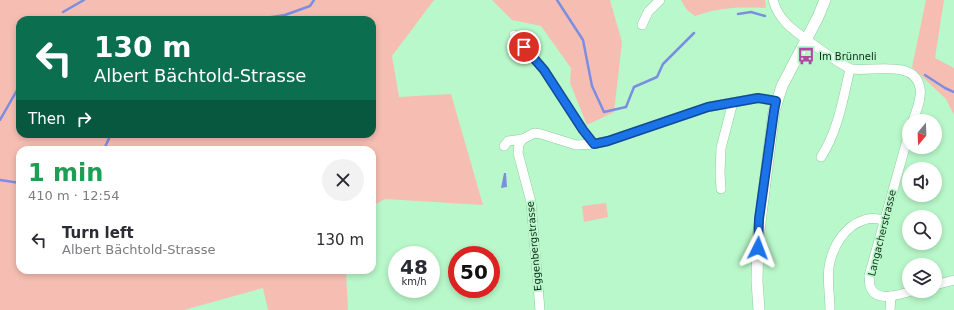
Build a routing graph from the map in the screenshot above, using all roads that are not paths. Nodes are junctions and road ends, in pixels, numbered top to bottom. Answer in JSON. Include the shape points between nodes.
{"nodes":[{"id":1,"x":660,"y":0,"type":"edge"},
{"id":2,"x":773,"y":0,"type":"edge"},
{"id":3,"x":824,"y":0,"type":"edge"},
{"id":4,"x":642,"y":25,"type":"dead end"},
{"id":5,"x":514,"y":35,"type":"dead end"},
{"id":6,"x":806,"y":39,"type":"junction"},
{"id":7,"x":850,"y":69,"type":"junction"},
{"id":8,"x":776,"y":101,"type":"junction"},
{"id":9,"x":733,"y":102,"type":"junction"},
{"id":10,"x":915,"y":114,"type":"edge"},
{"id":11,"x":523,"y":139,"type":"junction"},
{"id":12,"x":594,"y":144,"type":"junction"},
{"id":13,"x":504,"y":146,"type":"dead end"},
{"id":14,"x":903,"y":154,"type":"edge"},
{"id":15,"x":821,"y":157,"type":"dead end"},
{"id":16,"x":721,"y":189,"type":"dead end"},
{"id":17,"x":885,"y":220,"type":"junction"},
{"id":18,"x":954,"y":280,"type":"edge"},
{"id":19,"x":942,"y":283,"type":"edge"},
{"id":20,"x":902,"y":293,"type":"edge"},
{"id":21,"x":891,"y":296,"type":"junction"},
{"id":22,"x":540,"y":310,"type":"edge"},
{"id":23,"x":759,"y":310,"type":"edge"},
{"id":24,"x":830,"y":310,"type":"edge"},
{"id":25,"x":890,"y":310,"type":"edge"}],
"edges":[{"from":1,"to":4,"type":"street","via":[[648,12]]},
{"from":2,"to":6,"type":"street","via":[[786,23]]},
{"from":3,"to":6,"type":"main road"},
{"from":5,"to":12,"type":"street","via":[[544,70]]},
{"from":6,"to":7,"type":"street"},
{"from":6,"to":8,"type":"main road"},
{"from":7,"to":10,"type":"street","via":[[900,69],[914,76],[920,88]]},
{"from":7,"to":15,"type":"street","via":[[834,131]]},
{"from":8,"to":9,"type":"street","via":[[758,98]]},
{"from":8,"to":23,"type":"main road","via":[[758,232]]},
{"from":9,"to":12,"type":"street","via":[[708,107]]},
{"from":9,"to":16,"type":"street","via":[[722,148]]},
{"from":11,"to":12,"type":"street","via":[[534,133],[576,145]]},
{"from":11,"to":13,"type":"street","via":[[508,141]]},
{"from":11,"to":22,"type":"street","name":"Eggenbergstrasse","via":[[518,153],[531,202]]},
{"from":14,"to":17,"type":"street","name":"Langacherstrasse"},
{"from":17,"to":21,"type":"street","name":"Langacherstrasse","via":[[870,276],[870,286],[876,294],[883,297]]},
{"from":17,"to":24,"type":"street","via":[[872,218],[855,224],[843,234],[836,245],[828,277]]},
{"from":18,"to":19,"type":"street"},
{"from":20,"to":21,"type":"street"},
{"from":21,"to":25,"type":"street"}]}
